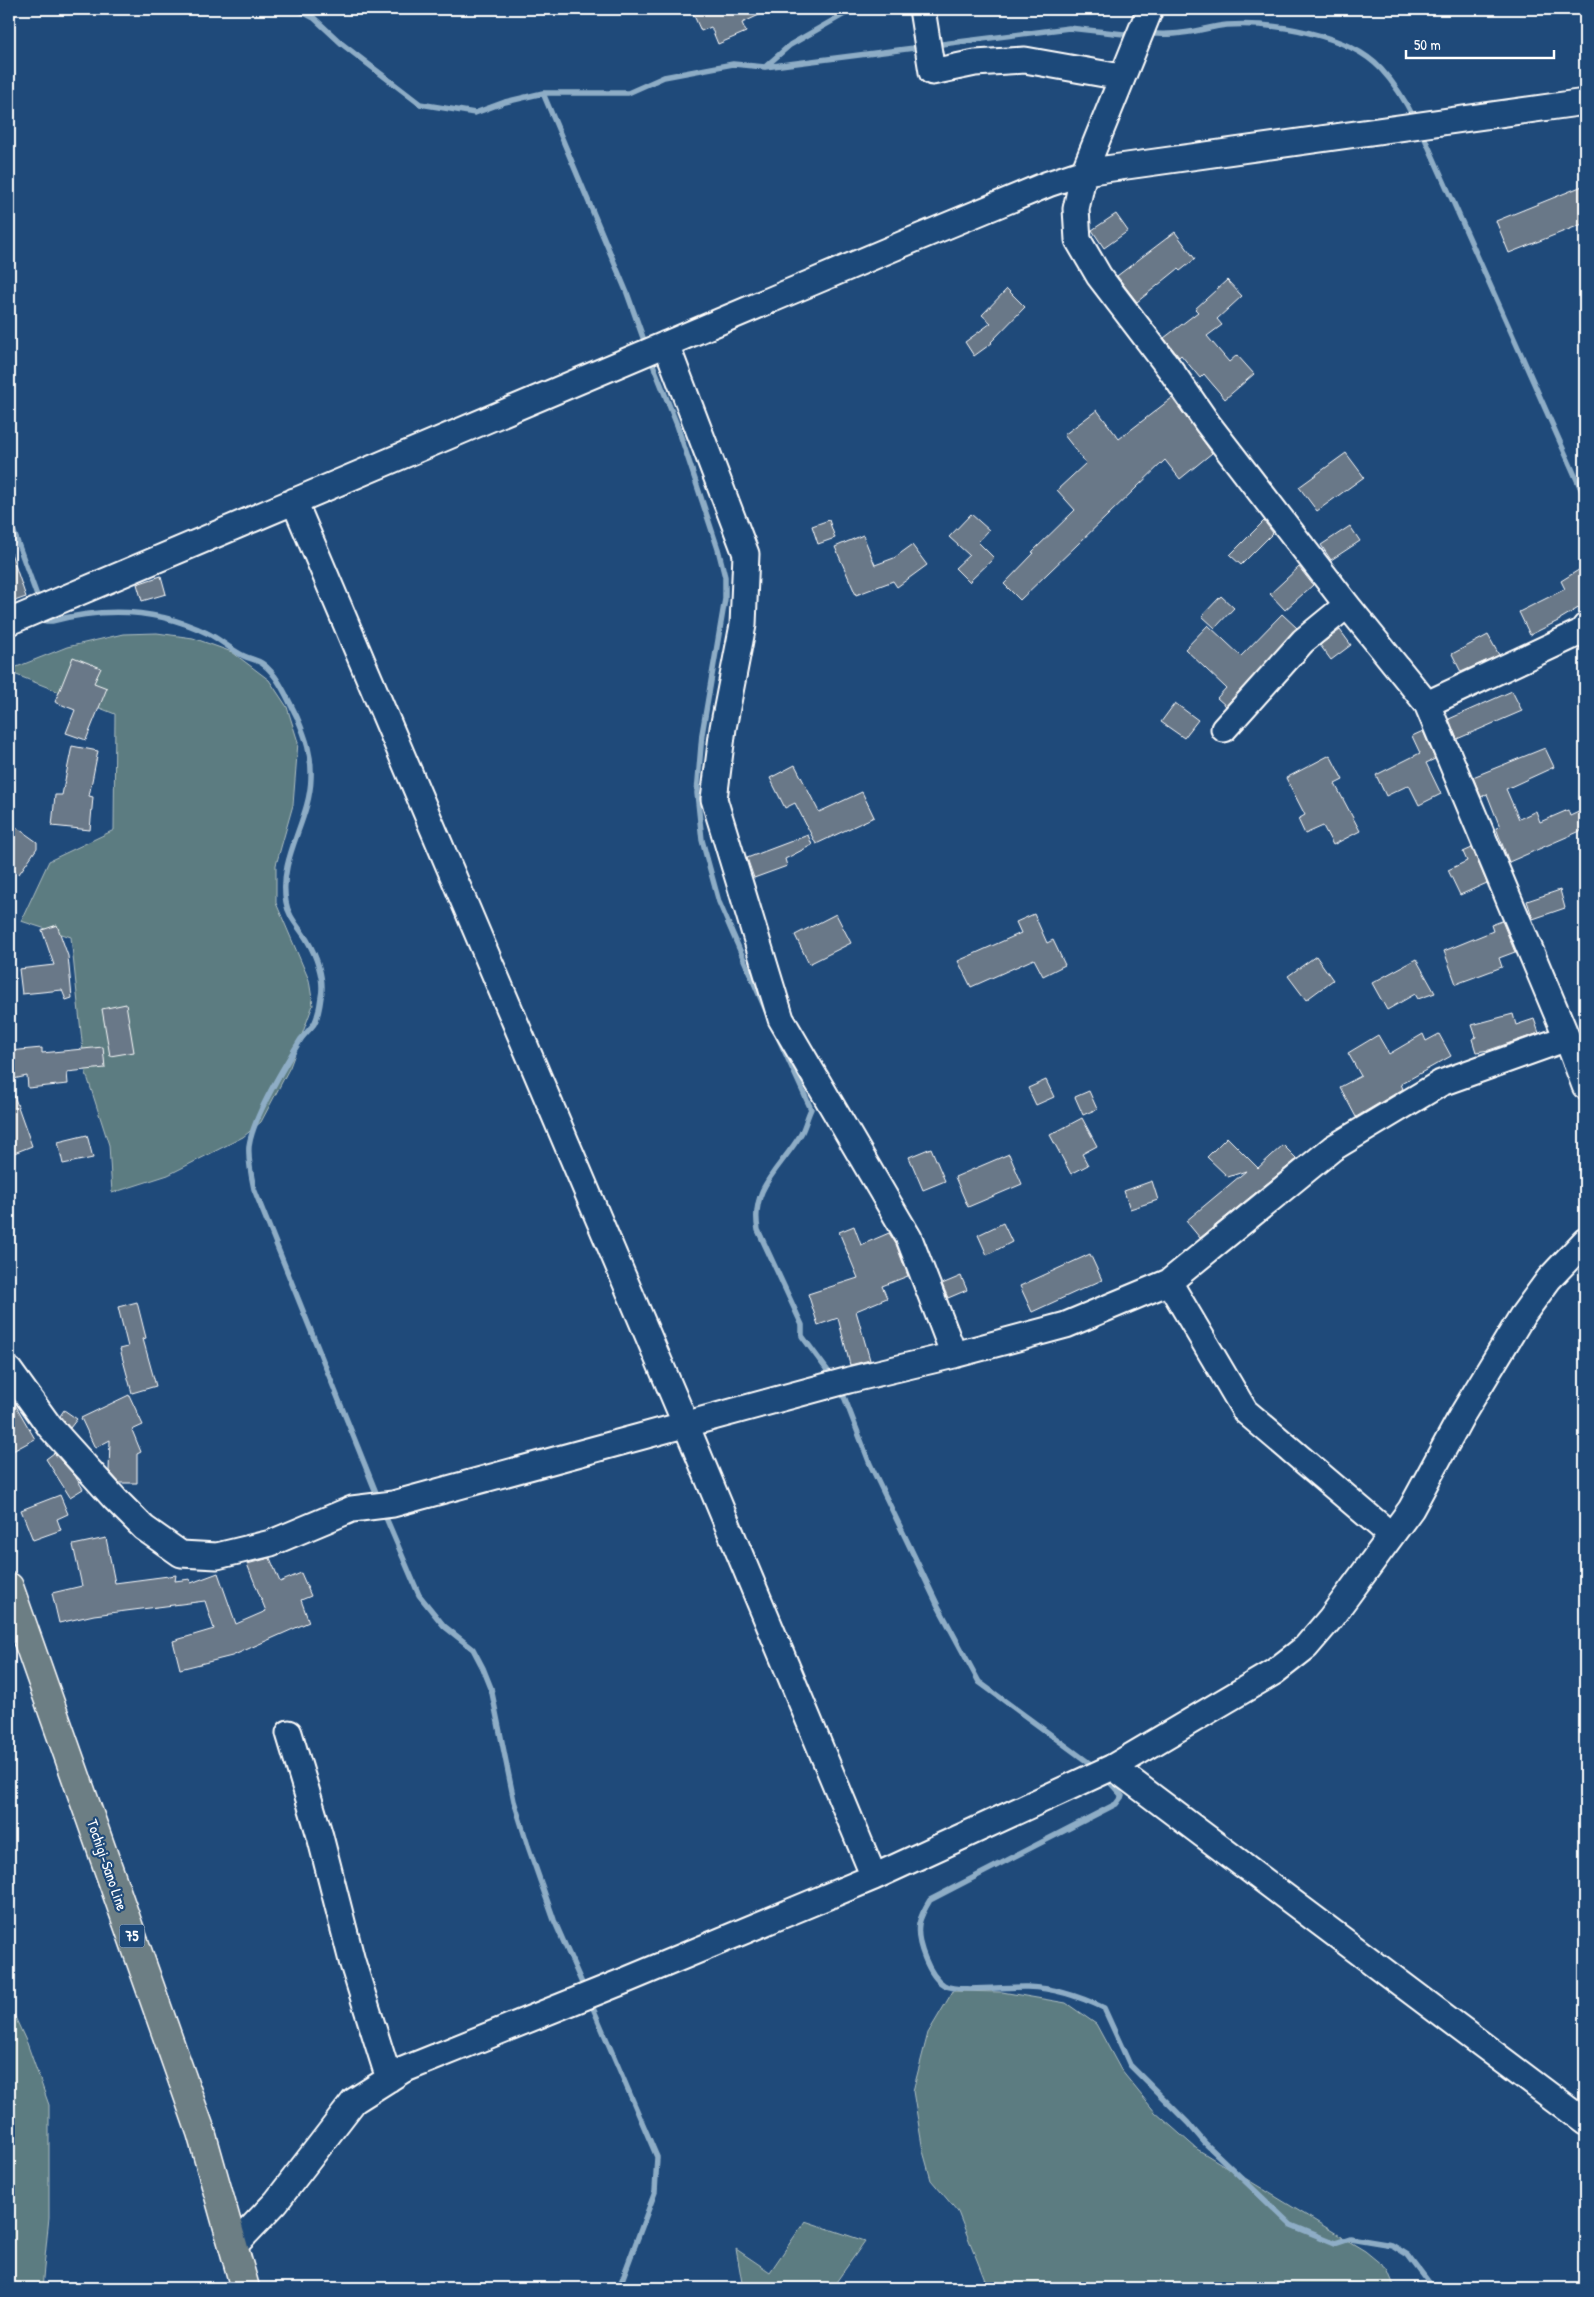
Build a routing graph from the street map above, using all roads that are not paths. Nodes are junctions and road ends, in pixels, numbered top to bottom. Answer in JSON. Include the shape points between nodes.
{"nodes":[{"id":1,"x":1150,"y":9,"type":"edge"},
{"id":2,"x":924,"y":19,"type":"edge"},
{"id":3,"x":1121,"y":77,"type":"junction"},
{"id":4,"x":1585,"y":102,"type":"edge"},
{"id":5,"x":1084,"y":172,"type":"junction"},
{"id":6,"x":666,"y":344,"type":"junction"},
{"id":7,"x":294,"y":501,"type":"junction"},
{"id":8,"x":1347,"y":605,"type":"junction"},
{"id":9,"x":9,"y":622,"type":"edge"},
{"id":10,"x":1585,"y":627,"type":"edge"},
{"id":11,"x":1427,"y":704,"type":"junction"},
{"id":12,"x":1224,"y":728,"type":"dead end"},
{"id":13,"x":1567,"y":1038,"type":"junction"},
{"id":14,"x":1585,"y":1086,"type":"edge"},
{"id":15,"x":1585,"y":1241,"type":"edge"},
{"id":16,"x":1169,"y":1282,"type":"junction"},
{"id":17,"x":954,"y":1355,"type":"junction"},
{"id":18,"x":9,"y":1370,"type":"edge"},
{"id":19,"x":686,"y":1426,"type":"junction"},
{"id":20,"x":1391,"y":1534,"type":"junction"},
{"id":21,"x":9,"y":1587,"type":"edge"},
{"id":22,"x":289,"y":1733,"type":"dead end"},
{"id":23,"x":1113,"y":1767,"type":"junction"},
{"id":24,"x":874,"y":1877,"type":"junction"},
{"id":25,"x":388,"y":2078,"type":"junction"},
{"id":26,"x":1585,"y":2122,"type":"edge"},
{"id":27,"x":234,"y":2246,"type":"junction"},
{"id":28,"x":245,"y":2288,"type":"edge"}],
"edges":[{"from":1,"to":3,"type":"street"},
{"from":2,"to":3,"type":"street","via":[[932,72],[976,63],[1025,60]]},
{"from":3,"to":5,"type":"street"},
{"from":4,"to":5,"type":"street"},
{"from":5,"to":6,"type":"street","via":[[1048,184]]},
{"from":5,"to":8,"type":"street","via":[[1076,209],[1078,240],[1099,276]]},
{"from":6,"to":7,"type":"street"},
{"from":6,"to":17,"type":"street","via":[[746,554],[743,624],[714,799],[781,1019],[909,1238]]},
{"from":7,"to":9,"type":"street"},
{"from":7,"to":19,"type":"street"},
{"from":8,"to":11,"type":"street"},
{"from":8,"to":12,"type":"street","via":[[1303,641]]},
{"from":10,"to":11,"type":"street"},
{"from":11,"to":13,"type":"street"},
{"from":13,"to":14,"type":"street"},
{"from":13,"to":16,"type":"street","via":[[1441,1084],[1333,1148]]},
{"from":15,"to":20,"type":"street","via":[[1549,1279],[1522,1316],[1462,1415],[1419,1496]]},
{"from":16,"to":17,"type":"street","via":[[1066,1325]]},
{"from":16,"to":20,"type":"street","via":[[1245,1411]]},
{"from":17,"to":19,"type":"street","via":[[849,1380]]},
{"from":18,"to":19,"type":"street","via":[[50,1427],[115,1499],[144,1528],[181,1554],[217,1556],[271,1543],[352,1509],[393,1504]]},
{"from":19,"to":24,"type":"street"},
{"from":20,"to":23,"type":"street","via":[[1306,1647],[1274,1672]]},
{"from":21,"to":27,"type":"main road","name":"Tochigi-Sano Line","number":"75","via":[[201,2132]]},
{"from":22,"to":25,"type":"street"},
{"from":23,"to":24,"type":"street"},
{"from":23,"to":26,"type":"street"},
{"from":24,"to":25,"type":"street"},
{"from":25,"to":27,"type":"street","via":[[354,2101],[276,2202]]},
{"from":27,"to":28,"type":"main road","name":"Tochigi-Sano Line","number":"75"}]}
